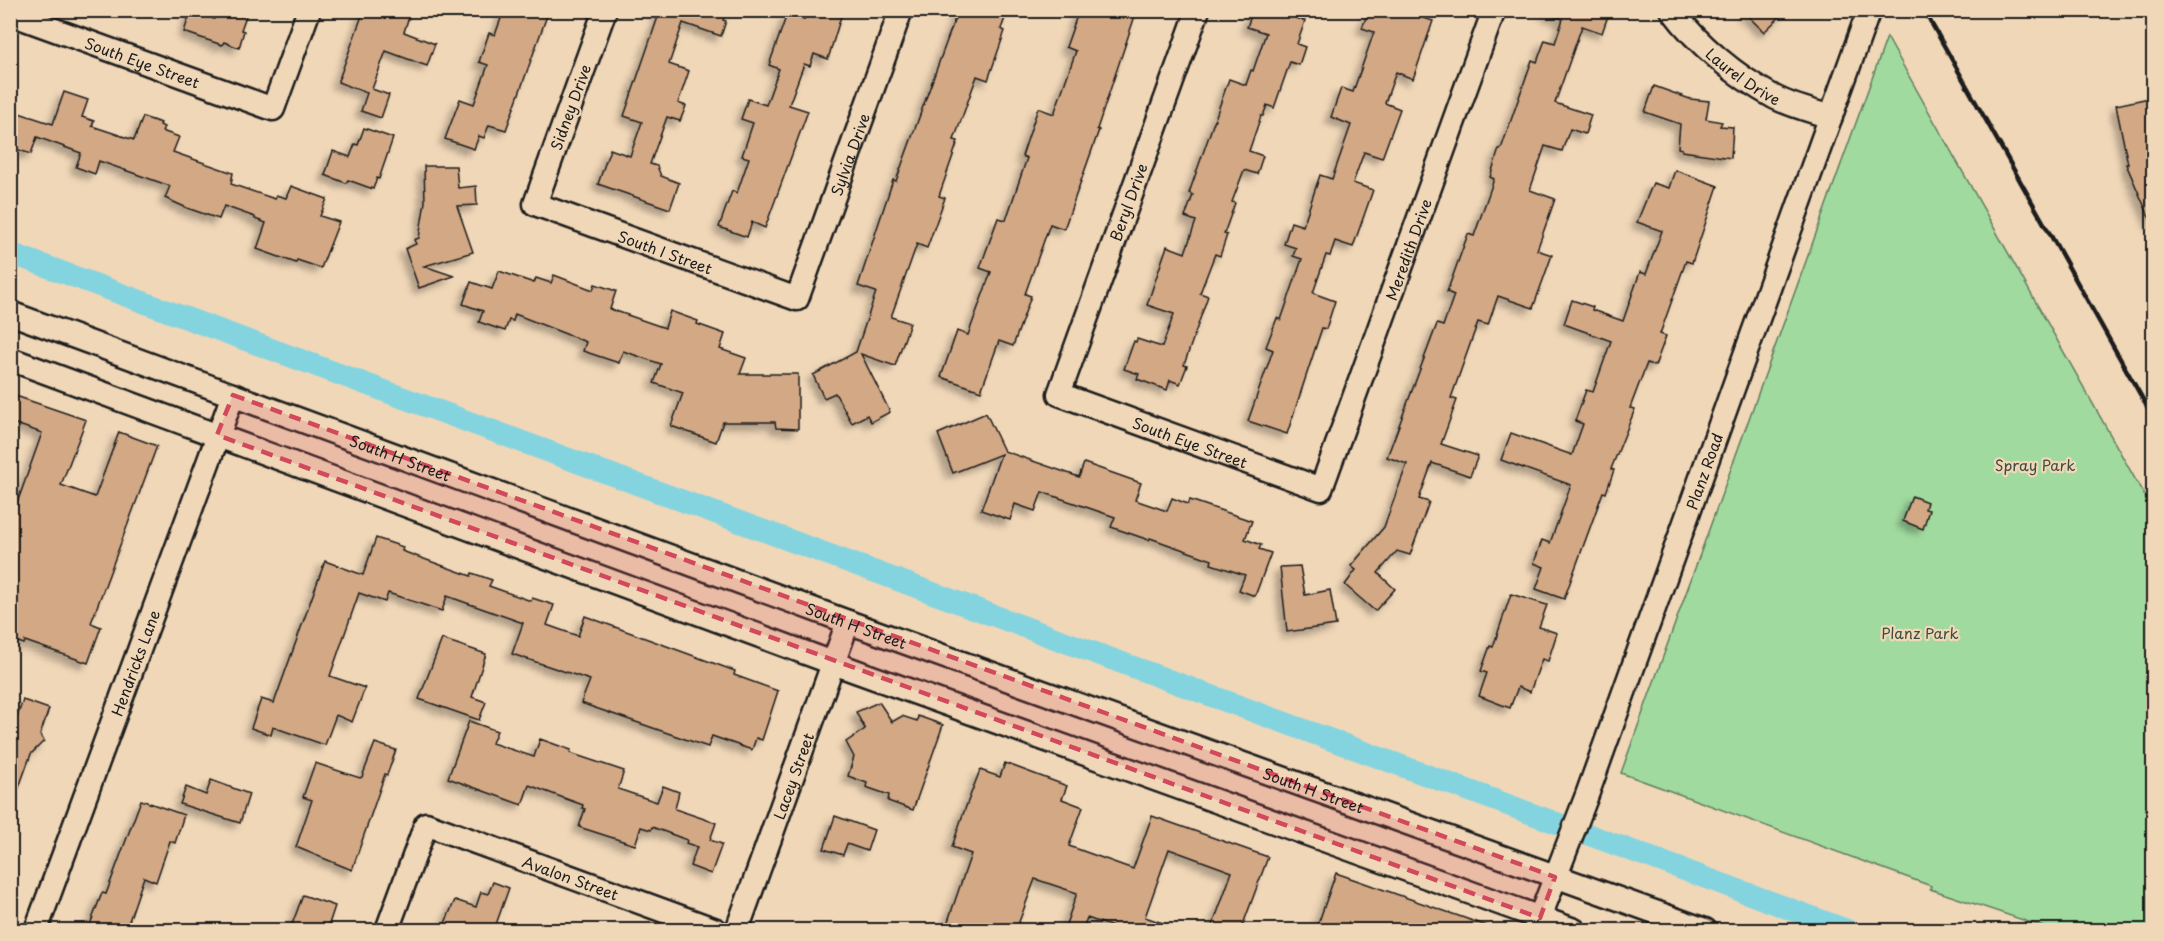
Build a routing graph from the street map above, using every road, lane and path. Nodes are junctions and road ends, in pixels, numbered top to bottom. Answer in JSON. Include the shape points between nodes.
{"nodes":[{"id":1,"x":309,"y":10,"type":"edge"},
{"id":2,"x":605,"y":10,"type":"edge"},
{"id":3,"x":902,"y":10,"type":"edge"},
{"id":4,"x":1198,"y":10,"type":"edge"},
{"id":5,"x":1494,"y":10,"type":"edge"},
{"id":6,"x":1672,"y":10,"type":"edge"},
{"id":7,"x":1869,"y":10,"type":"edge"},
{"id":8,"x":12,"y":12,"type":"edge"},
{"id":9,"x":1830,"y":117,"type":"junction"},
{"id":10,"x":535,"y":204,"type":"joint"},
{"id":11,"x":797,"y":299,"type":"joint"},
{"id":12,"x":10,"y":313,"type":"edge"},
{"id":13,"x":10,"y":359,"type":"edge"},
{"id":14,"x":1059,"y":394,"type":"joint"},
{"id":15,"x":233,"y":395,"type":"junction"},
{"id":16,"x":217,"y":435,"type":"junction"},
{"id":17,"x":1321,"y":489,"type":"joint"},
{"id":18,"x":848,"y":622,"type":"junction"},
{"id":19,"x":833,"y":663,"type":"junction"},
{"id":20,"x":1555,"y":877,"type":"junction"},
{"id":21,"x":1537,"y":924,"type":"edge"},
{"id":22,"x":36,"y":930,"type":"edge"},
{"id":23,"x":387,"y":930,"type":"edge"},
{"id":24,"x":716,"y":930,"type":"edge"},
{"id":25,"x":737,"y":930,"type":"edge"},
{"id":26,"x":1574,"y":930,"type":"edge"},
{"id":27,"x":1705,"y":930,"type":"edge"}],
"edges":[{"from":1,"to":8,"type":"street","name":"South Eye Street","via":[[273,109]]},
{"from":2,"to":10,"type":"street","name":"Sidney Drive"},
{"from":3,"to":11,"type":"street","name":"Sylvia Drive"},
{"from":4,"to":14,"type":"street","name":"Beryl Drive"},
{"from":5,"to":17,"type":"street","name":"Meredith Drive"},
{"from":6,"to":9,"type":"street","name":"Laurel Drive","via":[[1707,48],[1740,75],[1776,98]]},
{"from":7,"to":9,"type":"street","name":"Planz Road"},
{"from":9,"to":20,"type":"street","name":"Planz Road"},
{"from":10,"to":11,"type":"street","name":"South I Street"},
{"from":12,"to":15,"type":"street","name":"South H Street"},
{"from":13,"to":16,"type":"street"},
{"from":14,"to":17,"type":"street","name":"South Eye Street"},
{"from":15,"to":16,"type":"street","name":"Hendricks Lane"},
{"from":15,"to":18,"type":"street","name":"South H Street"},
{"from":16,"to":19,"type":"street"},
{"from":16,"to":22,"type":"street","name":"Hendricks Lane"},
{"from":18,"to":19,"type":"street","name":"Lacey Street"},
{"from":18,"to":20,"type":"street","name":"South H Street"},
{"from":19,"to":21,"type":"street"},
{"from":19,"to":25,"type":"street","name":"Lacey Street"},
{"from":20,"to":21,"type":"street","name":"Planz Road"},
{"from":20,"to":27,"type":"street","name":"South H Street"},
{"from":21,"to":26,"type":"street"},
{"from":23,"to":24,"type":"street","name":"Avalon Street","via":[[426,824]]}]}
